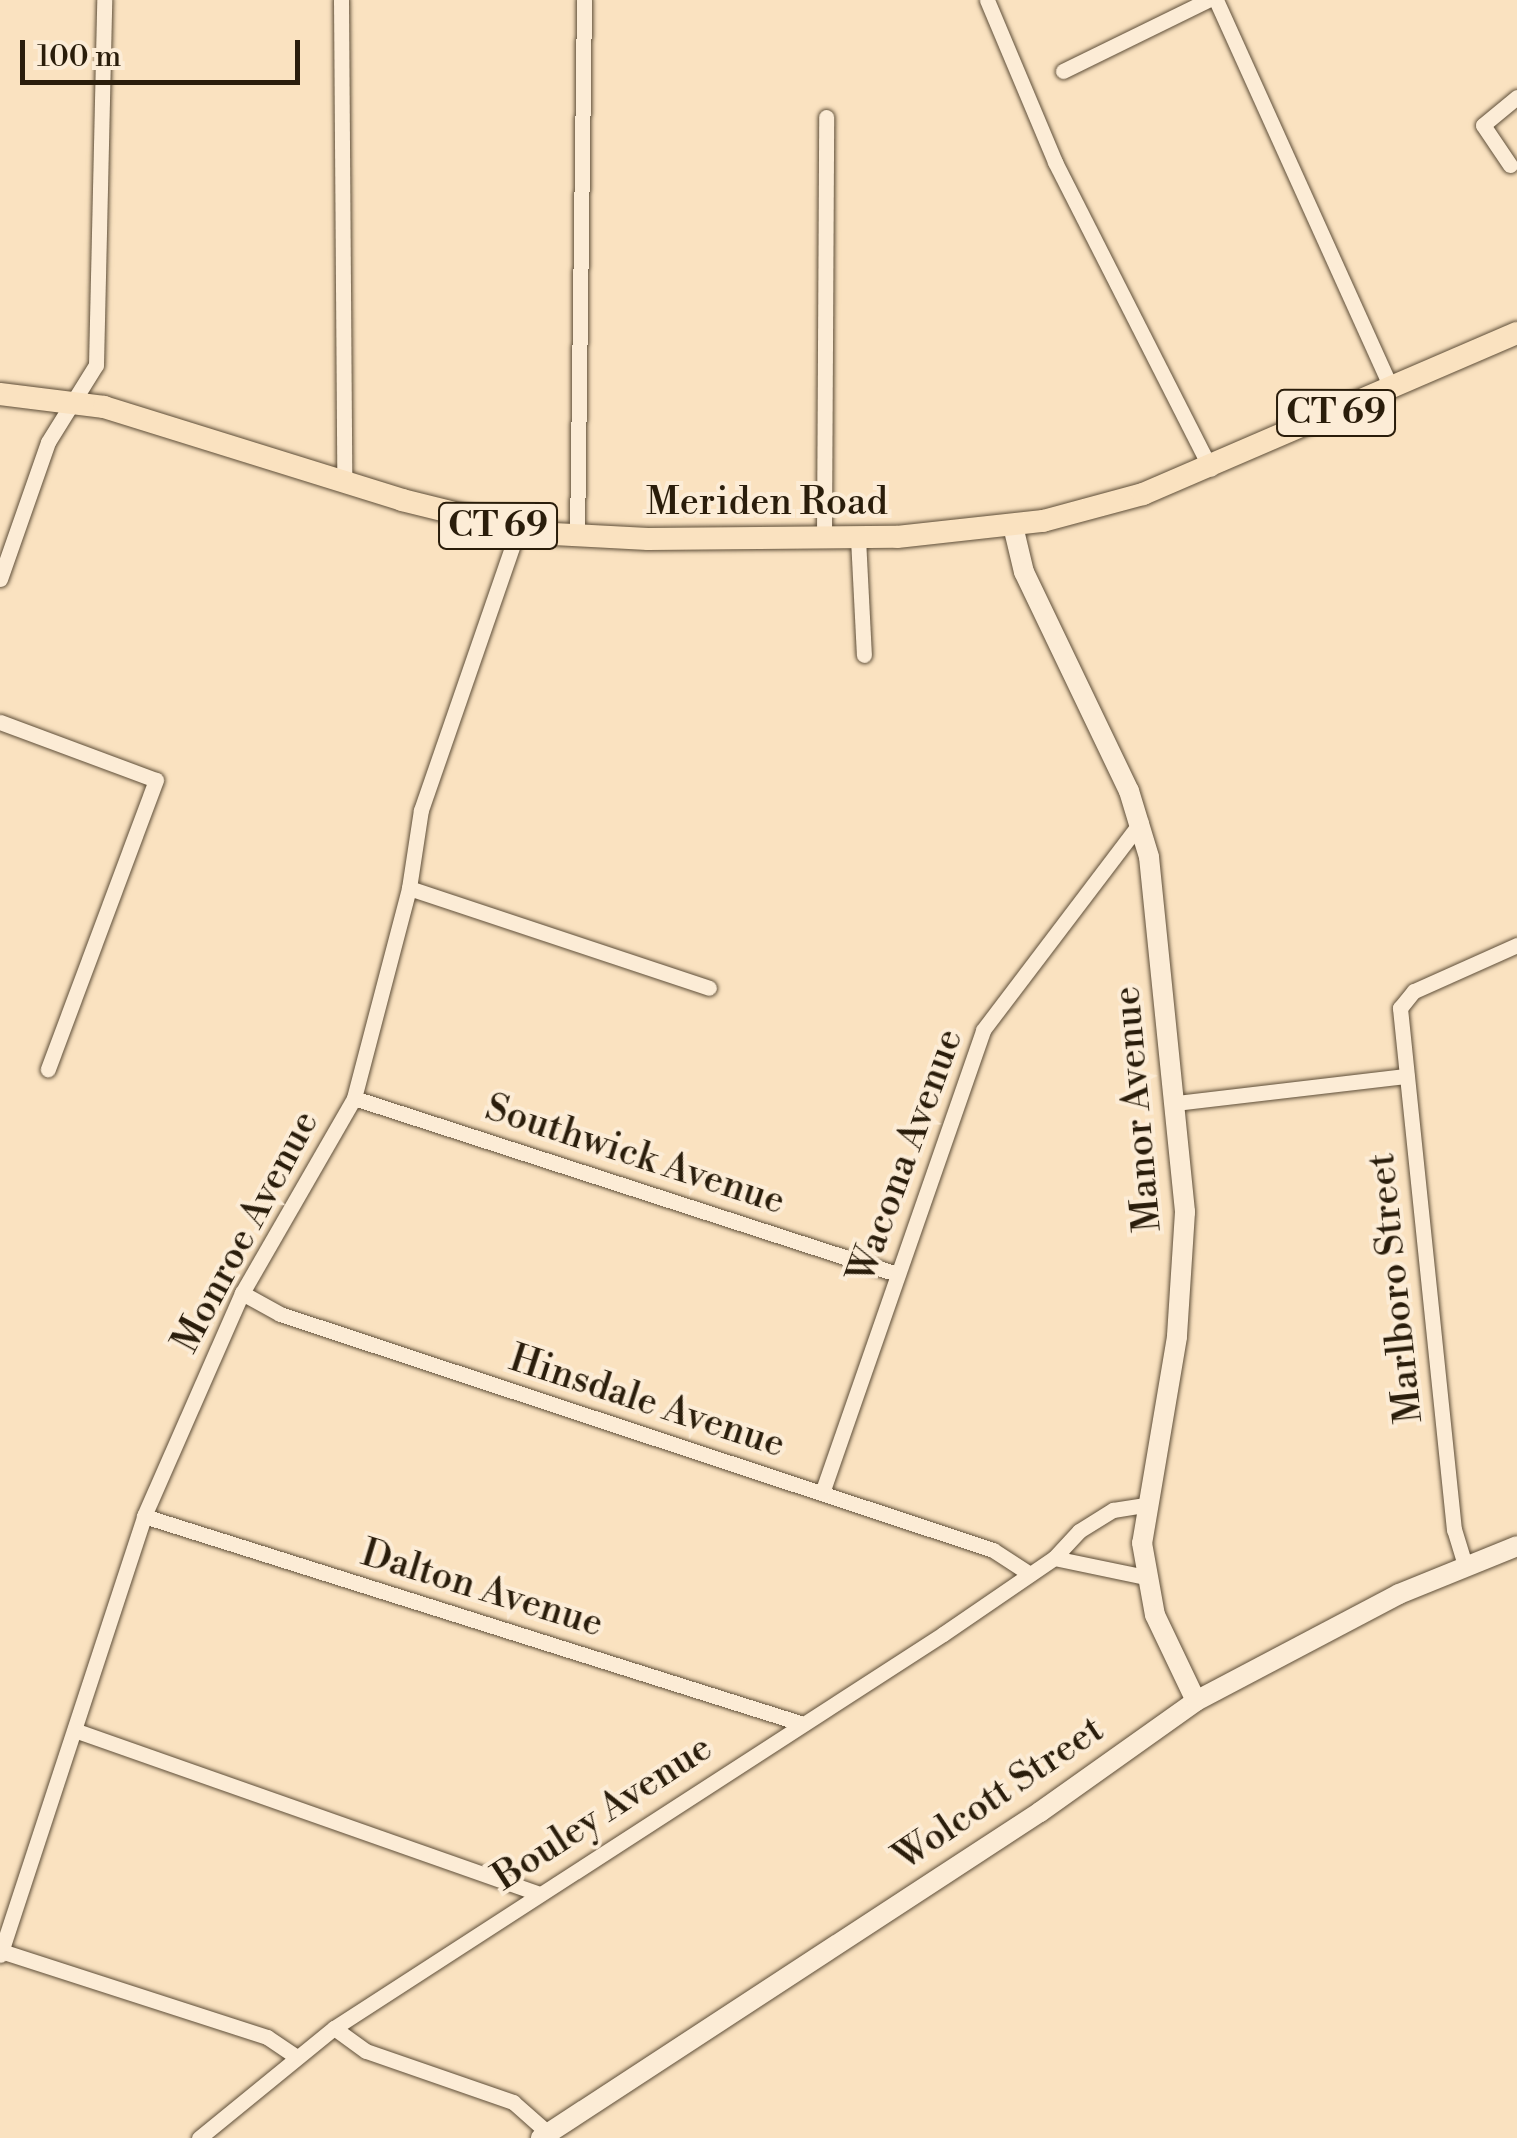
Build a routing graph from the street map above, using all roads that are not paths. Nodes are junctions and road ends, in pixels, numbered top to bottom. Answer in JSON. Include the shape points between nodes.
{"nodes":[{"id":1,"x":104,"y":0,"type":"edge"},
{"id":2,"x":341,"y":0,"type":"edge"},
{"id":3,"x":584,"y":0,"type":"edge"},
{"id":4,"x":987,"y":0,"type":"edge"},
{"id":5,"x":1208,"y":0,"type":"edge"},
{"id":6,"x":1216,"y":0,"type":"edge"},
{"id":7,"x":1063,"y":71,"type":"dead end"},
{"id":8,"x":1517,"y":98,"type":"edge"},
{"id":9,"x":826,"y":117,"type":"dead end"},
{"id":10,"x":1510,"y":166,"type":"dead end"},
{"id":11,"x":1517,"y":333,"type":"edge"},
{"id":12,"x":1392,"y":389,"type":"junction"},
{"id":13,"x":0,"y":394,"type":"edge"},
{"id":14,"x":77,"y":401,"type":"junction"},
{"id":15,"x":1211,"y":469,"type":"junction"},
{"id":16,"x":344,"y":483,"type":"junction"},
{"id":17,"x":1013,"y":526,"type":"junction"},
{"id":18,"x":518,"y":530,"type":"junction"},
{"id":19,"x":577,"y":537,"type":"junction"},
{"id":20,"x":824,"y":538,"type":"junction"},
{"id":21,"x":858,"y":538,"type":"junction"},
{"id":22,"x":0,"y":580,"type":"edge"},
{"id":23,"x":864,"y":655,"type":"dead end"},
{"id":24,"x":0,"y":722,"type":"edge"},
{"id":25,"x":1141,"y":822,"type":"junction"},
{"id":26,"x":409,"y":888,"type":"junction"},
{"id":27,"x":1517,"y":945,"type":"edge"},
{"id":28,"x":709,"y":988,"type":"dead end"},
{"id":29,"x":48,"y":1070,"type":"dead end"},
{"id":30,"x":1406,"y":1076,"type":"junction"},
{"id":31,"x":354,"y":1098,"type":"junction"},
{"id":32,"x":1176,"y":1102,"type":"junction"},
{"id":33,"x":897,"y":1274,"type":"junction"},
{"id":34,"x":242,"y":1293,"type":"junction"},
{"id":35,"x":822,"y":1494,"type":"junction"},
{"id":36,"x":1144,"y":1505,"type":"junction"},
{"id":37,"x":144,"y":1516,"type":"junction"},
{"id":38,"x":1517,"y":1546,"type":"edge"},
{"id":39,"x":1054,"y":1558,"type":"junction"},
{"id":40,"x":1465,"y":1565,"type":"junction"},
{"id":41,"x":1030,"y":1574,"type":"junction"},
{"id":42,"x":1146,"y":1576,"type":"junction"},
{"id":43,"x":1196,"y":1701,"type":"junction"},
{"id":44,"x":800,"y":1723,"type":"junction"},
{"id":45,"x":77,"y":1731,"type":"junction"},
{"id":46,"x":539,"y":1894,"type":"junction"},
{"id":47,"x":1,"y":1953,"type":"edge"},
{"id":48,"x":334,"y":2028,"type":"junction"},
{"id":49,"x":295,"y":2056,"type":"junction"},
{"id":50,"x":545,"y":2136,"type":"edge"},
{"id":51,"x":199,"y":2138,"type":"edge"}],
"edges":[{"from":1,"to":14,"type":"street","via":[[98,348]]},
{"from":2,"to":16,"type":"street"},
{"from":3,"to":19,"type":"street"},
{"from":4,"to":15,"type":"street","via":[[1055,162]]},
{"from":5,"to":7,"type":"street"},
{"from":6,"to":12,"type":"street"},
{"from":8,"to":10,"type":"street","via":[[1483,126]]},
{"from":9,"to":20,"type":"street"},
{"from":11,"to":12,"type":"main road","name":"Meriden Road","number":"CT 69"},
{"from":12,"to":15,"type":"main road","name":"Meriden Road","number":"CT 69"},
{"from":13,"to":14,"type":"main road","name":"Meriden Road","number":"CT 69"},
{"from":14,"to":16,"type":"main road","name":"Meriden Road","number":"CT 69"},
{"from":14,"to":22,"type":"street","via":[[48,442]]},
{"from":15,"to":17,"type":"main road","name":"Meriden Road","number":"CT 69","via":[[1113,504]]},
{"from":16,"to":18,"type":"main road","name":"Meriden Road","number":"CT 69"},
{"from":17,"to":21,"type":"main road","name":"Meriden Road","number":"CT 69"},
{"from":17,"to":25,"type":"main road","name":"Manor Avenue","via":[[1024,572]]},
{"from":18,"to":19,"type":"main road","name":"Meriden Road","number":"CT 69"},
{"from":18,"to":26,"type":"street","name":"Monroe Avenue","via":[[421,810]]},
{"from":19,"to":20,"type":"main road","name":"Meriden Road","number":"CT 69"},
{"from":20,"to":21,"type":"main road","name":"Meriden Road","number":"CT 69"},
{"from":21,"to":23,"type":"street"},
{"from":24,"to":29,"type":"street","via":[[156,780]]},
{"from":25,"to":32,"type":"main road","name":"Manor Avenue"},
{"from":25,"to":33,"type":"street","name":"Wacona Avenue","via":[[983,1030]]},
{"from":26,"to":28,"type":"street"},
{"from":26,"to":31,"type":"street","name":"Monroe Avenue"},
{"from":27,"to":30,"type":"street","name":"Marlboro Street","via":[[1402,1002]]},
{"from":30,"to":32,"type":"street"},
{"from":30,"to":40,"type":"street","name":"Marlboro Street","via":[[1454,1530]]},
{"from":31,"to":33,"type":"street","name":"Southwick Avenue"},
{"from":31,"to":34,"type":"street","name":"Monroe Avenue"},
{"from":32,"to":36,"type":"main road","name":"Manor Avenue","via":[[1184,1192],[1182,1298]]},
{"from":33,"to":35,"type":"street","name":"Wacona Avenue"},
{"from":34,"to":35,"type":"street","name":"Hinsdale Avenue","via":[[280,1314]]},
{"from":34,"to":37,"type":"street","name":"Monroe Avenue"},
{"from":35,"to":41,"type":"street","name":"Hinsdale Avenue","via":[[993,1550]]},
{"from":36,"to":39,"type":"street","name":"Bouley Avenue","via":[[1106,1513],[1066,1540]]},
{"from":36,"to":42,"type":"main road","name":"Manor Avenue"},
{"from":37,"to":44,"type":"street","name":"Dalton Avenue"},
{"from":37,"to":45,"type":"street","name":"Monroe Avenue"},
{"from":38,"to":40,"type":"main road","name":"Wolcott Street"},
{"from":39,"to":41,"type":"street","name":"Bouley Avenue"},
{"from":39,"to":42,"type":"street"},
{"from":40,"to":43,"type":"main road","name":"Wolcott Street"},
{"from":41,"to":44,"type":"street","name":"Bouley Avenue"},
{"from":42,"to":43,"type":"main road","name":"Manor Avenue","via":[[1162,1634]]},
{"from":43,"to":50,"type":"main road","name":"Wolcott Street","via":[[1025,1822]]},
{"from":44,"to":46,"type":"street","name":"Bouley Avenue"},
{"from":45,"to":46,"type":"street"},
{"from":45,"to":47,"type":"street","name":"Monroe Avenue"},
{"from":46,"to":48,"type":"street","name":"Bouley Avenue"},
{"from":47,"to":49,"type":"street","via":[[266,2037]]},
{"from":48,"to":49,"type":"street","name":"Bouley Avenue"},
{"from":48,"to":50,"type":"street","via":[[366,2051],[513,2102]]},
{"from":49,"to":51,"type":"street","name":"Bouley Avenue"}]}
